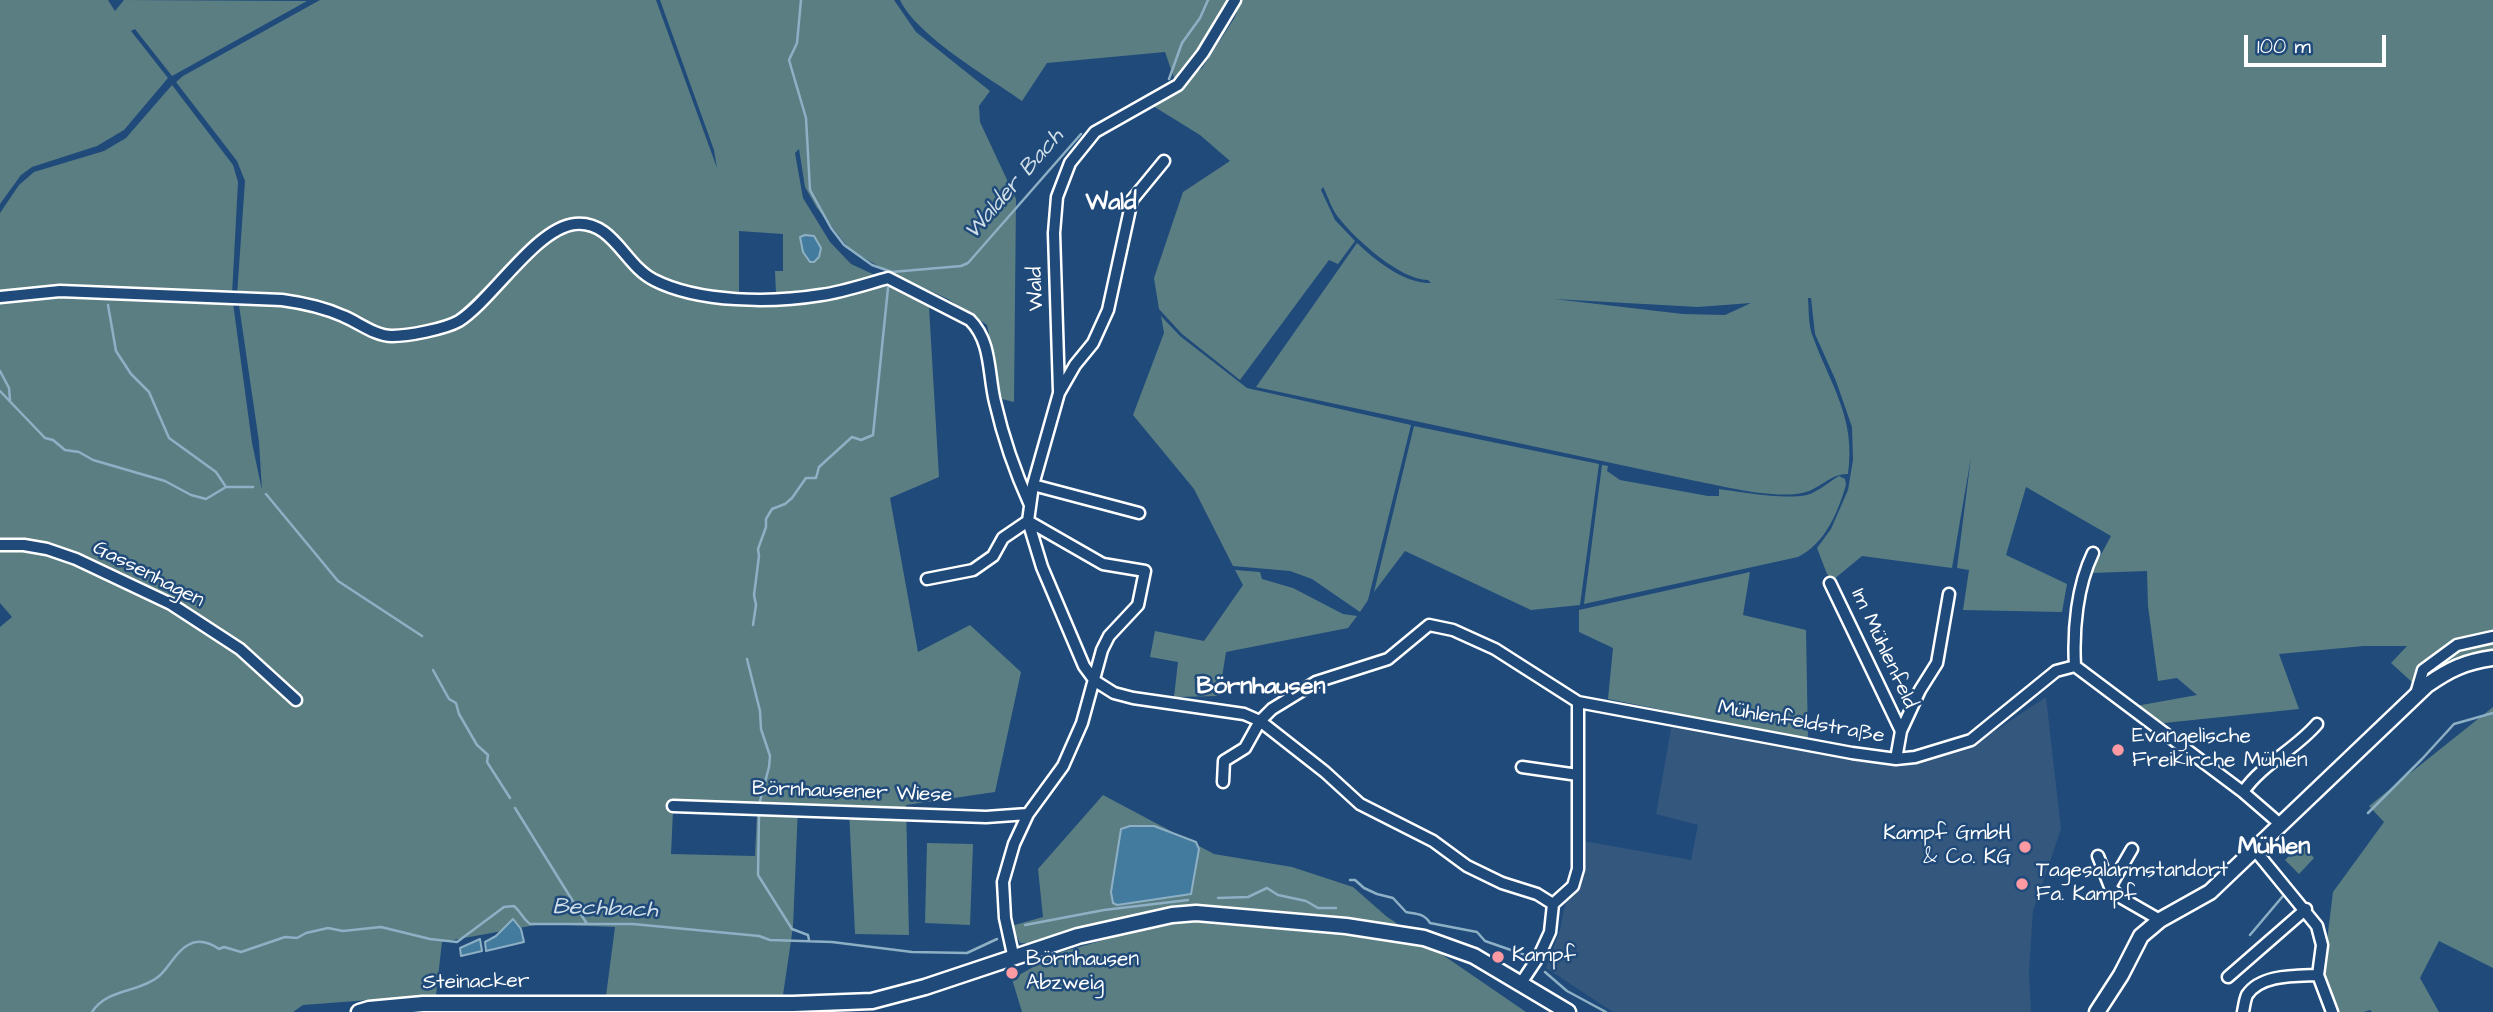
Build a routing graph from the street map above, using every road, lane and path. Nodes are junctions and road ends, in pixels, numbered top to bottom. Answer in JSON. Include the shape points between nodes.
{"nodes":[{"id":1,"x":1235,"y":0,"type":"edge"},
{"id":2,"x":1164,"y":161,"type":"dead end"},
{"id":3,"x":0,"y":297,"type":"edge"},
{"id":4,"x":1059,"y":393,"type":"junction"},
{"id":5,"x":1033,"y":485,"type":"junction"},
{"id":6,"x":1030,"y":505,"type":"junction"},
{"id":7,"x":1139,"y":513,"type":"dead end"},
{"id":8,"x":1028,"y":522,"type":"junction"},
{"id":9,"x":0,"y":545,"type":"edge"},
{"id":10,"x":2093,"y":553,"type":"dead end"},
{"id":11,"x":927,"y":579,"type":"dead end"},
{"id":12,"x":1830,"y":583,"type":"dead end"},
{"id":13,"x":1949,"y":594,"type":"dead end"},
{"id":14,"x":2493,"y":637,"type":"edge"},
{"id":15,"x":2493,"y":658,"type":"edge"},
{"id":16,"x":2075,"y":666,"type":"junction"},
{"id":17,"x":1095,"y":681,"type":"junction"},
{"id":18,"x":2414,"y":699,"type":"junction"},
{"id":19,"x":296,"y":700,"type":"dead end"},
{"id":20,"x":1578,"y":702,"type":"junction"},
{"id":21,"x":1260,"y":721,"type":"junction"},
{"id":22,"x":2317,"y":724,"type":"dead end"},
{"id":23,"x":1901,"y":731,"type":"junction"},
{"id":24,"x":1896,"y":759,"type":"junction"},
{"id":25,"x":1522,"y":766,"type":"dead end"},
{"id":26,"x":1578,"y":775,"type":"junction"},
{"id":27,"x":1223,"y":782,"type":"dead end"},
{"id":28,"x":2243,"y":792,"type":"junction"},
{"id":29,"x":673,"y":806,"type":"dead end"},
{"id":30,"x":1028,"y":814,"type":"junction"},
{"id":31,"x":2280,"y":824,"type":"junction"},
{"id":32,"x":2132,"y":849,"type":"dead end"},
{"id":33,"x":2254,"y":849,"type":"junction"},
{"id":34,"x":2098,"y":856,"type":"dead end"},
{"id":35,"x":2110,"y":887,"type":"junction"},
{"id":36,"x":1553,"y":904,"type":"junction"},
{"id":37,"x":2306,"y":909,"type":"junction"},
{"id":38,"x":2160,"y":920,"type":"junction"},
{"id":39,"x":1014,"y":959,"type":"junction"},
{"id":40,"x":2318,"y":975,"type":"junction"},
{"id":41,"x":2228,"y":977,"type":"dead end"},
{"id":42,"x":1518,"y":980,"type":"junction"},
{"id":43,"x":596,"y":1007,"type":"edge"},
{"id":44,"x":359,"y":1012,"type":"edge"},
{"id":45,"x":1568,"y":1012,"type":"edge"},
{"id":46,"x":2097,"y":1012,"type":"edge"},
{"id":47,"x":2243,"y":1012,"type":"edge"},
{"id":48,"x":2332,"y":1012,"type":"edge"}],
"edges":[{"from":1,"to":4,"type":"street","name":"Wald","via":[[1178,85],[1095,132],[1070,163],[1056,197],[1054,233]]},
{"from":2,"to":4,"type":"street","via":[[1132,200],[1108,310],[1093,343]]},
{"from":3,"to":6,"type":"street","via":[[60,291],[314,304],[390,336],[456,323],[554,231],[576,223],[609,234],[651,279],[721,299],[820,295],[888,278],[978,328],[987,351],[994,400]]},
{"from":4,"to":5,"type":"street"},
{"from":5,"to":6,"type":"street"},
{"from":5,"to":7,"type":"street"},
{"from":6,"to":8,"type":"street"},
{"from":8,"to":11,"type":"street","via":[[1003,538],[993,556],[973,570]]},
{"from":8,"to":17,"type":"street","via":[[1084,666]]},
{"from":8,"to":17,"type":"street","via":[[1103,564],[1145,571],[1138,605],[1109,636]]},
{"from":9,"to":19,"type":"street","name":"Gassenhagen","via":[[47,549],[76,559],[171,604],[240,649]]},
{"from":10,"to":16,"type":"street","via":[[2083,575]]},
{"from":12,"to":23,"type":"street","name":"Im Mühlenfeld"},
{"from":13,"to":23,"type":"street","name":"Im Mühlenfeld","via":[[1937,663]]},
{"from":14,"to":18,"type":"street","via":[[2456,645],[2423,670]]},
{"from":15,"to":18,"type":"main road","via":[[2446,672]]},
{"from":16,"to":24,"type":"street","name":"Mühlenfeldstraße","via":[[2056,671],[1971,740]]},
{"from":16,"to":28,"type":"street"},
{"from":17,"to":21,"type":"street","via":[[1133,698],[1244,714]]},
{"from":17,"to":30,"type":"street","via":[[1063,766]]},
{"from":18,"to":31,"type":"main road"},
{"from":20,"to":21,"type":"street","via":[[1495,649],[1453,629],[1429,625],[1388,659],[1316,681]]},
{"from":20,"to":24,"type":"street","name":"Mühlenfeldstraße"},
{"from":20,"to":26,"type":"street"},
{"from":21,"to":27,"type":"street","via":[[1245,748],[1224,761]]},
{"from":21,"to":36,"type":"street","via":[[1360,804],[1433,841],[1467,866]]},
{"from":22,"to":28,"type":"street"},
{"from":23,"to":24,"type":"street","name":"Im Mühlenfeld"},
{"from":25,"to":26,"type":"street"},
{"from":26,"to":36,"type":"street","via":[[1578,869],[1573,886]]},
{"from":28,"to":31,"type":"street"},
{"from":29,"to":30,"type":"street","name":"Börnhausener Wiese","via":[[976,817]]},
{"from":30,"to":39,"type":"street","via":[[1003,882]]},
{"from":31,"to":33,"type":"main road"},
{"from":32,"to":35,"type":"street"},
{"from":33,"to":37,"type":"street"},
{"from":33,"to":38,"type":"main road","via":[[2210,892]]},
{"from":34,"to":35,"type":"street"},
{"from":35,"to":38,"type":"street"},
{"from":36,"to":42,"type":"street","via":[[1550,932],[1539,956]]},
{"from":37,"to":40,"type":"street","via":[[2318,926],[2322,945]]},
{"from":37,"to":41,"type":"street"},
{"from":38,"to":46,"type":"main road","via":[[2141,936]]},
{"from":39,"to":42,"type":"main road","name":"Steinacker","via":[[1079,936],[1196,913],[1424,938],[1474,956]]},
{"from":39,"to":43,"type":"main road","name":"Steinacker","via":[[872,1000]]},
{"from":40,"to":47,"type":"street","via":[[2262,983],[2247,995]]},
{"from":40,"to":48,"type":"street"},
{"from":42,"to":45,"type":"main road","name":"Steinacker"},
{"from":43,"to":44,"type":"main road","name":"Steinacker","via":[[423,1004]]}]}
